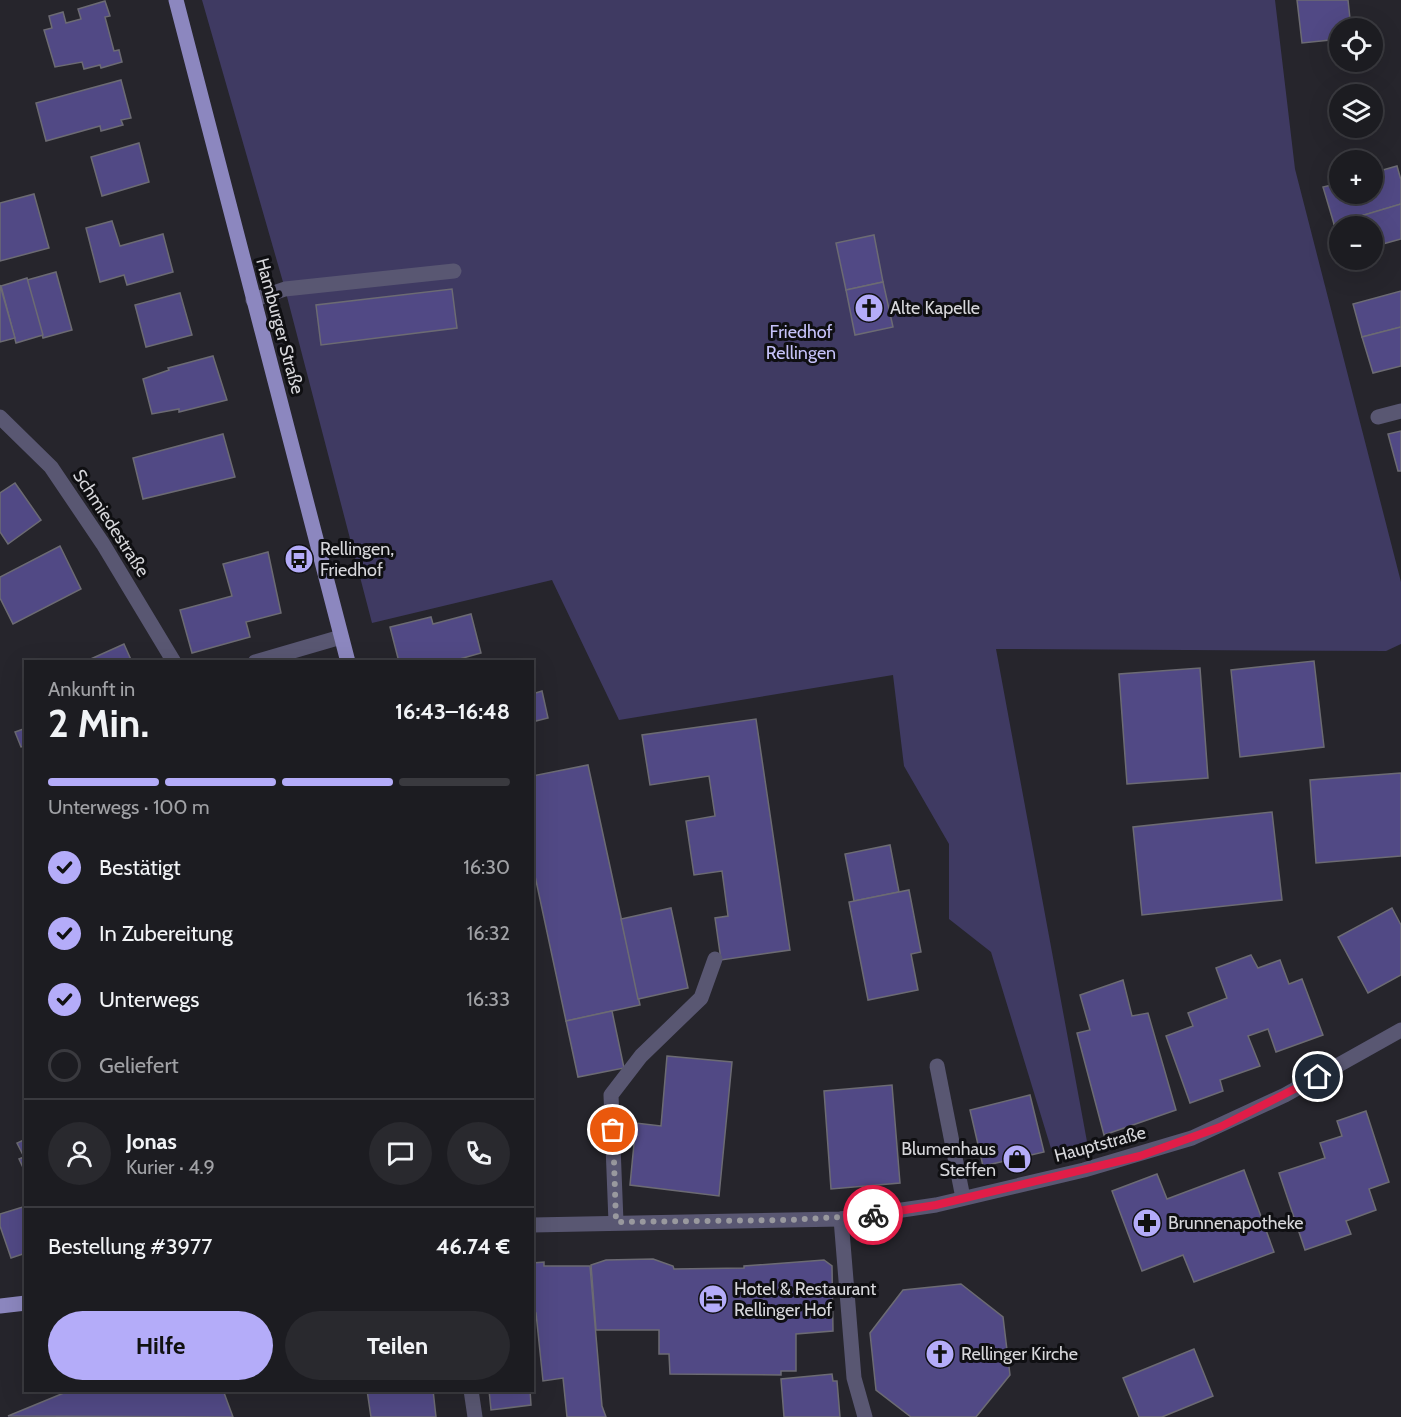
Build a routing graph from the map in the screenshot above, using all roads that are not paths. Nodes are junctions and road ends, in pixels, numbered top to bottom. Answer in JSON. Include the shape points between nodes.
{"nodes":[{"id":1,"x":176,"y":0,"type":"edge"},
{"id":2,"x":454,"y":271,"type":"dead end"},
{"id":3,"x":253,"y":300,"type":"junction"},
{"id":4,"x":1401,"y":411,"type":"edge"},
{"id":5,"x":0,"y":417,"type":"edge"},
{"id":6,"x":1378,"y":417,"type":"dead end"},
{"id":7,"x":341,"y":637,"type":"junction"},
{"id":8,"x":173,"y":660,"type":"edge"},
{"id":9,"x":262,"y":660,"type":"edge"},
{"id":10,"x":347,"y":660,"type":"edge"},
{"id":11,"x":714,"y":959,"type":"dead end"},
{"id":12,"x":1401,"y":1030,"type":"edge"},
{"id":13,"x":937,"y":1066,"type":"dead end"},
{"id":14,"x":963,"y":1198,"type":"junction"},
{"id":15,"x":841,"y":1219,"type":"junction"},
{"id":16,"x":616,"y":1222,"type":"junction"},
{"id":17,"x":534,"y":1225,"type":"edge"},
{"id":18,"x":24,"y":1303,"type":"edge"},
{"id":19,"x":0,"y":1306,"type":"edge"},
{"id":20,"x":471,"y":1392,"type":"edge"},
{"id":21,"x":475,"y":1417,"type":"edge"},
{"id":22,"x":865,"y":1417,"type":"edge"}],
"edges":[{"from":1,"to":3,"type":"main road","name":"Hamburger Straße"},
{"from":2,"to":3,"type":"street","via":[[285,289]]},
{"from":3,"to":7,"type":"main road","name":"Hamburger Straße"},
{"from":4,"to":6,"type":"street"},
{"from":5,"to":8,"type":"street","name":"Schmiedestraße","via":[[51,467]]},
{"from":7,"to":9,"type":"street"},
{"from":7,"to":10,"type":"main road","name":"Hamburger Straße"},
{"from":11,"to":16,"type":"street","via":[[701,998],[641,1056],[611,1095]]},
{"from":12,"to":14,"type":"street","name":"Hauptstraße","via":[[1285,1095],[1192,1138],[1084,1170]]},
{"from":13,"to":14,"type":"street"},
{"from":14,"to":15,"type":"street","name":"Hauptstraße"},
{"from":15,"to":16,"type":"street","name":"Hauptstraße"},
{"from":15,"to":22,"type":"street","via":[[854,1378]]},
{"from":16,"to":17,"type":"street","name":"Hauptstraße"},
{"from":18,"to":19,"type":"main road"},
{"from":20,"to":21,"type":"street"}]}
